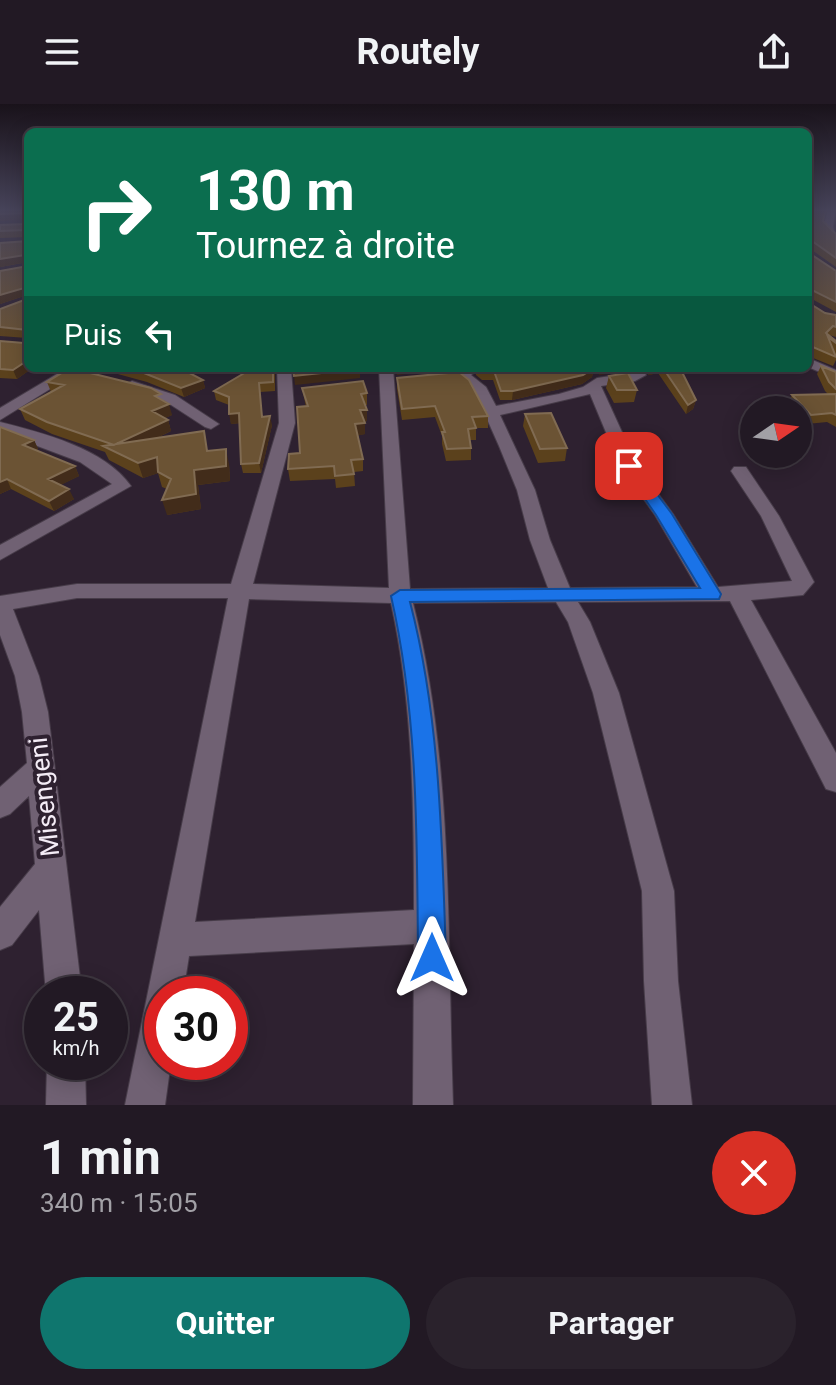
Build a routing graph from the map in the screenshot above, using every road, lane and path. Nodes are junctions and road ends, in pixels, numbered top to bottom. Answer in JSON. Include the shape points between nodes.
{"nodes":[{"id":1,"x":812,"y":364,"type":"edge"},
{"id":2,"x":71,"y":372,"type":"edge"},
{"id":3,"x":81,"y":372,"type":"edge"},
{"id":4,"x":637,"y":372,"type":"edge"},
{"id":5,"x":461,"y":373,"type":"edge"},
{"id":6,"x":836,"y":375,"type":"edge"},
{"id":7,"x":97,"y":377,"type":"edge"},
{"id":8,"x":287,"y":378,"type":"edge"},
{"id":9,"x":386,"y":378,"type":"edge"},
{"id":10,"x":122,"y":382,"type":"edge"},
{"id":11,"x":594,"y":387,"type":"junction"},
{"id":12,"x":1,"y":411,"type":"edge"},
{"id":13,"x":491,"y":412,"type":"junction"},
{"id":14,"x":211,"y":424,"type":"dead end"},
{"id":15,"x":740,"y":471,"type":"dead end"},
{"id":16,"x":0,"y":554,"type":"edge"},
{"id":17,"x":240,"y":591,"type":"junction"},
{"id":18,"x":561,"y":593,"type":"junction"},
{"id":19,"x":724,"y":594,"type":"junction"},
{"id":20,"x":400,"y":596,"type":"junction"},
{"id":21,"x":0,"y":604,"type":"edge"},
{"id":22,"x":40,"y":768,"type":"junction"},
{"id":23,"x":836,"y":780,"type":"edge"},
{"id":24,"x":0,"y":805,"type":"edge"},
{"id":25,"x":52,"y":868,"type":"junction"},
{"id":26,"x":432,"y":926,"type":"junction"},
{"id":27,"x":0,"y":933,"type":"edge"},
{"id":28,"x":174,"y":940,"type":"junction"},
{"id":29,"x":62,"y":976,"type":"edge"},
{"id":30,"x":168,"y":976,"type":"edge"},
{"id":31,"x":66,"y":1080,"type":"edge"},
{"id":32,"x":149,"y":1080,"type":"edge"},
{"id":33,"x":66,"y":1105,"type":"edge"},
{"id":34,"x":145,"y":1105,"type":"edge"},
{"id":35,"x":433,"y":1105,"type":"edge"},
{"id":36,"x":672,"y":1105,"type":"edge"}],
"edges":[{"from":1,"to":6,"type":"street"},
{"from":2,"to":12,"type":"street"},
{"from":3,"to":7,"type":"street"},
{"from":4,"to":11,"type":"street"},
{"from":5,"to":13,"type":"street","via":[[476,383]]},
{"from":8,"to":17,"type":"street","via":[[287,423]]},
{"from":9,"to":20,"type":"street"},
{"from":10,"to":14,"type":"street","via":[[170,398]]},
{"from":11,"to":13,"type":"street"},
{"from":11,"to":19,"type":"street","via":[[629,466]]},
{"from":12,"to":16,"type":"street","via":[[25,434],[109,471],[122,486]]},
{"from":13,"to":18,"type":"street","via":[[526,490]]},
{"from":15,"to":19,"type":"street","via":[[803,582],[795,590]]},
{"from":17,"to":20,"type":"street"},
{"from":17,"to":21,"type":"street","via":[[77,591]]},
{"from":17,"to":28,"type":"street"},
{"from":18,"to":19,"type":"street"},
{"from":18,"to":20,"type":"street"},
{"from":18,"to":36,"type":"street","via":[[579,622],[606,693],[658,891]]},
{"from":19,"to":23,"type":"street"},
{"from":20,"to":26,"type":"street","via":[[413,651],[429,820]]},
{"from":21,"to":22,"type":"street","name":"Misengeni","via":[[27,676]]},
{"from":22,"to":24,"type":"street"},
{"from":22,"to":25,"type":"street","name":"Misengeni"},
{"from":25,"to":27,"type":"street"},
{"from":25,"to":29,"type":"street","name":"Misengeni"},
{"from":26,"to":28,"type":"street"},
{"from":26,"to":35,"type":"street"},
{"from":28,"to":30,"type":"street"},
{"from":31,"to":33,"type":"street"},
{"from":32,"to":34,"type":"street"}]}
